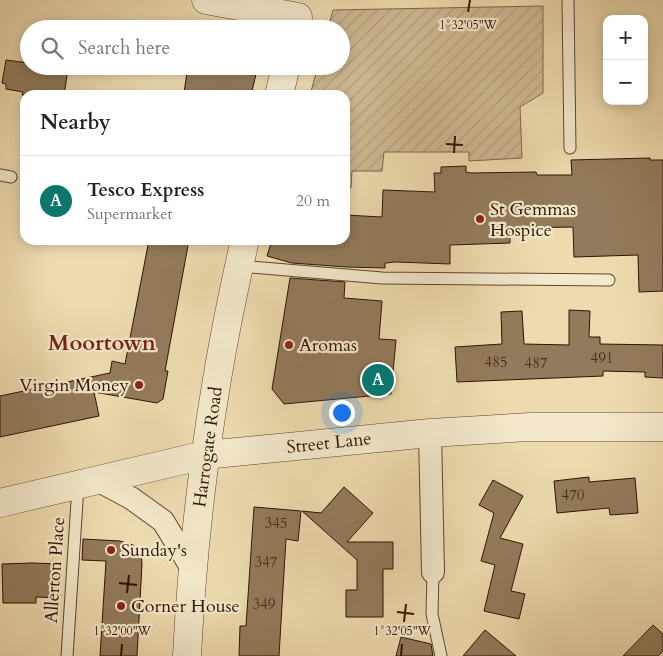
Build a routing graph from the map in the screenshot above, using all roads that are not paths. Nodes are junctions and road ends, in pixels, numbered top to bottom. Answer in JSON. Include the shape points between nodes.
{"nodes":[{"id":1,"x":206,"y":0,"type":"edge"},
{"id":2,"x":568,"y":0,"type":"edge"},
{"id":3,"x":299,"y":15,"type":"edge"},
{"id":4,"x":284,"y":75,"type":"edge"},
{"id":5,"x":280,"y":90,"type":"edge"},
{"id":6,"x":570,"y":148,"type":"dead end"},
{"id":7,"x":242,"y":253,"type":"edge"},
{"id":8,"x":610,"y":280,"type":"dead end"},
{"id":9,"x":663,"y":427,"type":"edge"},
{"id":10,"x":430,"y":433,"type":"junction"},
{"id":11,"x":205,"y":455,"type":"junction"},
{"id":12,"x":88,"y":483,"type":"junction"},
{"id":13,"x":0,"y":503,"type":"edge"},
{"id":14,"x":191,"y":567,"type":"junction"},
{"id":15,"x":433,"y":572,"type":"joint"},
{"id":16,"x":67,"y":656,"type":"edge"},
{"id":17,"x":187,"y":656,"type":"edge"},
{"id":18,"x":441,"y":656,"type":"edge"}],
"edges":[{"from":1,"to":3,"type":"street"},
{"from":2,"to":6,"type":"lane"},
{"from":4,"to":5,"type":"street"},
{"from":7,"to":8,"type":"lane","via":[[382,278]]},
{"from":7,"to":11,"type":"street","name":"Harrogate Road"},
{"from":9,"to":10,"type":"street","name":"Street Lane"},
{"from":10,"to":11,"type":"street","name":"Street Lane"},
{"from":10,"to":15,"type":"street"},
{"from":11,"to":12,"type":"street","name":"Street Lane"},
{"from":11,"to":14,"type":"street","name":"Harrogate Road"},
{"from":12,"to":13,"type":"street","name":"Street Lane"},
{"from":12,"to":14,"type":"street","via":[[131,498],[163,521]]},
{"from":12,"to":16,"type":"lane","name":"Allerton Place"},
{"from":14,"to":17,"type":"street","name":"Harrogate Road"},
{"from":15,"to":18,"type":"lane","via":[[432,614]]}]}
